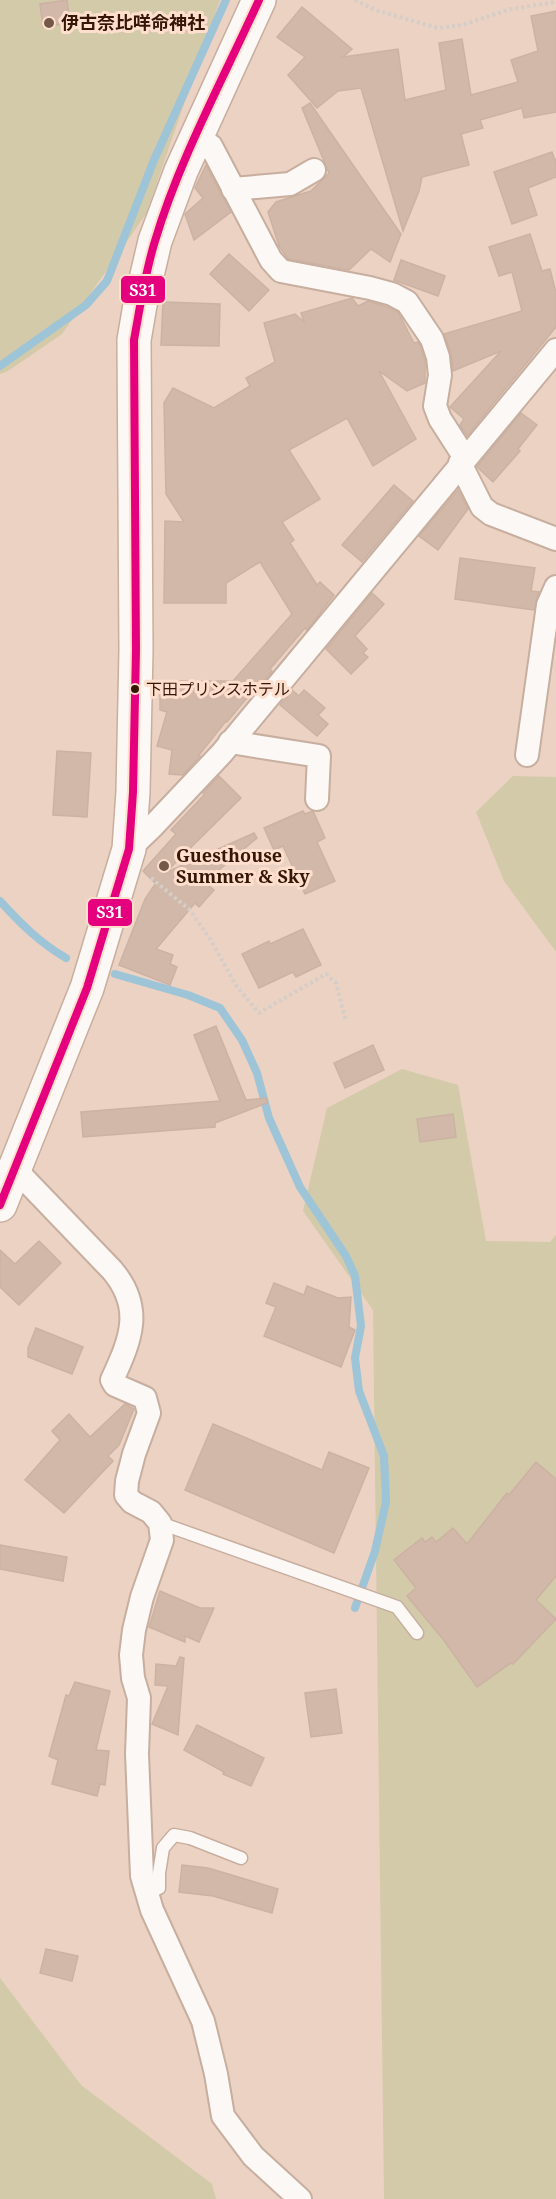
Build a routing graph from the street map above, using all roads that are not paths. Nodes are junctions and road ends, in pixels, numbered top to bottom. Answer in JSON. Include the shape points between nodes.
{"nodes":[{"id":1,"x":259,"y":0,"type":"edge"},
{"id":2,"x":197,"y":137,"type":"junction"},
{"id":3,"x":314,"y":170,"type":"dead end"},
{"id":4,"x":233,"y":189,"type":"junction"},
{"id":5,"x":556,"y":350,"type":"edge"},
{"id":6,"x":463,"y":460,"type":"junction"},
{"id":7,"x":556,"y":539,"type":"edge"},
{"id":8,"x":556,"y":587,"type":"edge"},
{"id":9,"x":230,"y":742,"type":"junction"},
{"id":10,"x":526,"y":755,"type":"dead end"},
{"id":11,"x":317,"y":799,"type":"dead end"},
{"id":12,"x":126,"y":857,"type":"junction"},
{"id":13,"x":15,"y":1169,"type":"junction"},
{"id":14,"x":0,"y":1205,"type":"edge"},
{"id":15,"x":160,"y":1523,"type":"junction"},
{"id":16,"x":417,"y":1633,"type":"dead end"},
{"id":17,"x":242,"y":1858,"type":"dead end"},
{"id":18,"x":147,"y":1894,"type":"junction"},
{"id":19,"x":300,"y":2199,"type":"edge"}],
"edges":[{"from":1,"to":2,"type":"highway"},
{"from":2,"to":4,"type":"street","via":[[211,146]]},
{"from":2,"to":12,"type":"highway","via":[[155,240],[134,340],[136,650],[133,792]]},
{"from":3,"to":4,"type":"street","via":[[290,184]]},
{"from":4,"to":6,"type":"street","via":[[271,260],[281,271],[370,288],[407,302],[432,339],[440,375],[435,406]]},
{"from":5,"to":6,"type":"street"},
{"from":6,"to":7,"type":"street","via":[[482,507]]},
{"from":6,"to":9,"type":"street"},
{"from":8,"to":10,"type":"street","via":[[548,605]]},
{"from":9,"to":11,"type":"street","via":[[319,756]]},
{"from":9,"to":12,"type":"street"},
{"from":12,"to":13,"type":"highway","via":[[87,988]]},
{"from":13,"to":14,"type":"highway"},
{"from":13,"to":15,"type":"street","via":[[124,1284],[132,1303],[131,1332],[112,1380],[145,1398],[149,1413],[134,1454],[126,1495]]},
{"from":15,"to":16,"type":"lane","via":[[396,1607]]},
{"from":15,"to":18,"type":"street","via":[[162,1540],[142,1597],[131,1655],[139,1698],[137,1754],[142,1876]]},
{"from":17,"to":18,"type":"lane","via":[[174,1835],[163,1848],[159,1888]]},
{"from":18,"to":19,"type":"street","via":[[202,2021],[223,2116],[253,2156]]}]}
